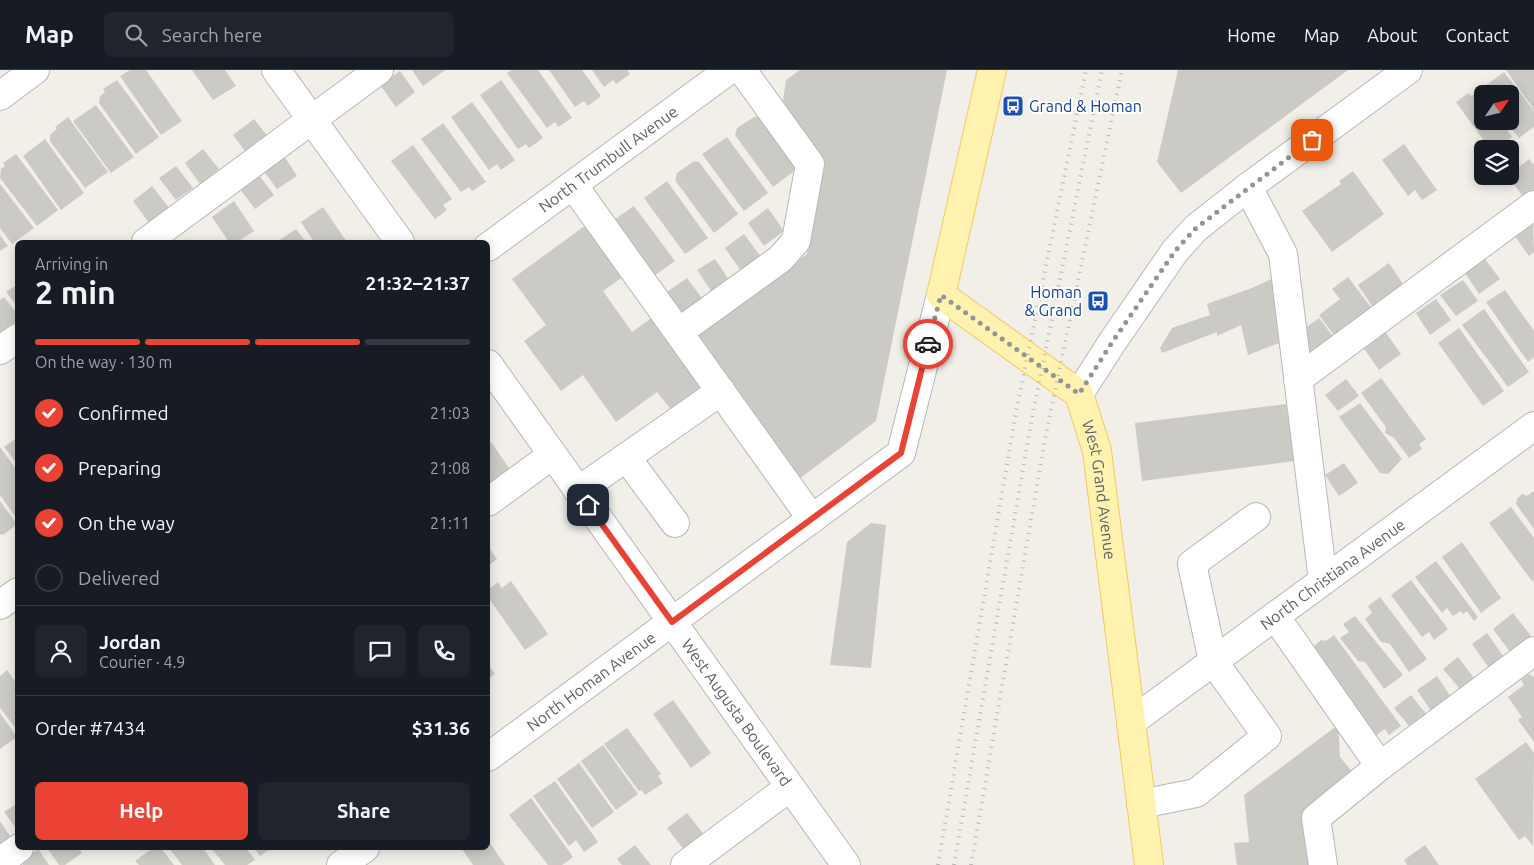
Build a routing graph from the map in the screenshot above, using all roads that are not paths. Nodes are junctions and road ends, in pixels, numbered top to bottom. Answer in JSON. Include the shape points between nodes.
{"nodes":[{"id":1,"x":35,"y":70,"type":"edge"},
{"id":2,"x":276,"y":70,"type":"edge"},
{"id":3,"x":380,"y":70,"type":"edge"},
{"id":4,"x":729,"y":70,"type":"edge"},
{"id":5,"x":742,"y":70,"type":"edge"},
{"id":6,"x":992,"y":70,"type":"edge"},
{"id":7,"x":1408,"y":70,"type":"edge"},
{"id":8,"x":0,"y":96,"type":"edge"},
{"id":9,"x":312,"y":120,"type":"junction"},
{"id":10,"x":573,"y":185,"type":"junction"},
{"id":11,"x":1248,"y":187,"type":"junction"},
{"id":12,"x":1534,"y":205,"type":"edge"},
{"id":13,"x":149,"y":240,"type":"edge"},
{"id":14,"x":399,"y":240,"type":"edge"},
{"id":15,"x":490,"y":246,"type":"edge"},
{"id":16,"x":941,"y":295,"type":"junction"},
{"id":17,"x":679,"y":332,"type":"junction"},
{"id":18,"x":15,"y":340,"type":"edge"},
{"id":19,"x":0,"y":350,"type":"edge"},
{"id":20,"x":490,"y":367,"type":"edge"},
{"id":21,"x":1298,"y":378,"type":"junction"},
{"id":22,"x":721,"y":391,"type":"junction"},
{"id":23,"x":1079,"y":394,"type":"junction"},
{"id":24,"x":1534,"y":426,"type":"edge"},
{"id":25,"x":552,"y":455,"type":"junction"},
{"id":26,"x":626,"y":457,"type":"junction"},
{"id":27,"x":578,"y":491,"type":"junction"},
{"id":28,"x":490,"y":501,"type":"edge"},
{"id":29,"x":1256,"y":517,"type":"dead end"},
{"id":30,"x":812,"y":519,"type":"junction"},
{"id":31,"x":675,"y":523,"type":"dead end"},
{"id":32,"x":1323,"y":581,"type":"junction"},
{"id":33,"x":15,"y":594,"type":"edge"},
{"id":34,"x":0,"y":605,"type":"edge"},
{"id":35,"x":1275,"y":616,"type":"junction"},
{"id":36,"x":672,"y":622,"type":"junction"},
{"id":37,"x":1534,"y":652,"type":"edge"},
{"id":38,"x":1213,"y":661,"type":"junction"},
{"id":39,"x":1131,"y":722,"type":"junction"},
{"id":40,"x":490,"y":756,"type":"edge"},
{"id":41,"x":1380,"y":766,"type":"junction"},
{"id":42,"x":790,"y":787,"type":"junction"},
{"id":43,"x":1141,"y":804,"type":"junction"},
{"id":44,"x":17,"y":850,"type":"edge"},
{"id":45,"x":0,"y":862,"type":"edge"},
{"id":46,"x":685,"y":865,"type":"edge"},
{"id":47,"x":846,"y":865,"type":"edge"},
{"id":48,"x":1148,"y":865,"type":"edge"},
{"id":49,"x":1323,"y":865,"type":"edge"}],
"edges":[{"from":1,"to":8,"type":"street"},
{"from":2,"to":9,"type":"street"},
{"from":3,"to":9,"type":"street"},
{"from":4,"to":10,"type":"street","name":"North Trumbull Avenue"},
{"from":5,"to":17,"type":"street","via":[[810,164],[796,241],[780,259]]},
{"from":6,"to":16,"type":"main road"},
{"from":7,"to":11,"type":"street"},
{"from":9,"to":13,"type":"street"},
{"from":9,"to":14,"type":"street"},
{"from":10,"to":15,"type":"street","name":"North Trumbull Avenue"},
{"from":10,"to":17,"type":"street"},
{"from":11,"to":21,"type":"street","via":[[1283,254]]},
{"from":11,"to":23,"type":"street","via":[[1196,228],[1175,251]]},
{"from":12,"to":21,"type":"street"},
{"from":16,"to":23,"type":"main road"},
{"from":16,"to":30,"type":"street","name":"North Homan Avenue","via":[[901,453]]},
{"from":17,"to":22,"type":"street"},
{"from":18,"to":19,"type":"street"},
{"from":20,"to":25,"type":"street","name":"West Augusta Boulevard"},
{"from":21,"to":32,"type":"street"},
{"from":22,"to":26,"type":"street"},
{"from":22,"to":30,"type":"street"},
{"from":23,"to":39,"type":"main road","name":"West Grand Avenue","via":[[1097,451]]},
{"from":24,"to":32,"type":"street","name":"North Christiana Avenue"},
{"from":25,"to":27,"type":"street","name":"West Augusta Boulevard"},
{"from":25,"to":28,"type":"street"},
{"from":26,"to":27,"type":"street"},
{"from":26,"to":31,"type":"street"},
{"from":27,"to":36,"type":"street","name":"West Augusta Boulevard"},
{"from":29,"to":38,"type":"street","via":[[1192,564]]},
{"from":30,"to":36,"type":"street","name":"North Homan Avenue"},
{"from":32,"to":35,"type":"street","name":"North Christiana Avenue"},
{"from":33,"to":34,"type":"street"},
{"from":35,"to":38,"type":"street","name":"North Christiana Avenue"},
{"from":35,"to":41,"type":"street"},
{"from":36,"to":40,"type":"street","name":"North Homan Avenue"},
{"from":36,"to":42,"type":"street","name":"West Augusta Boulevard"},
{"from":37,"to":41,"type":"street"},
{"from":38,"to":39,"type":"street","name":"North Christiana Avenue"},
{"from":38,"to":43,"type":"street","via":[[1267,736],[1196,792]]},
{"from":39,"to":43,"type":"main road","name":"West Grand Avenue"},
{"from":41,"to":49,"type":"street","via":[[1316,818]]},
{"from":42,"to":46,"type":"street"},
{"from":42,"to":47,"type":"street","name":"West Augusta Boulevard"},
{"from":43,"to":48,"type":"main road","name":"West Grand Avenue"},
{"from":44,"to":45,"type":"street"}]}
